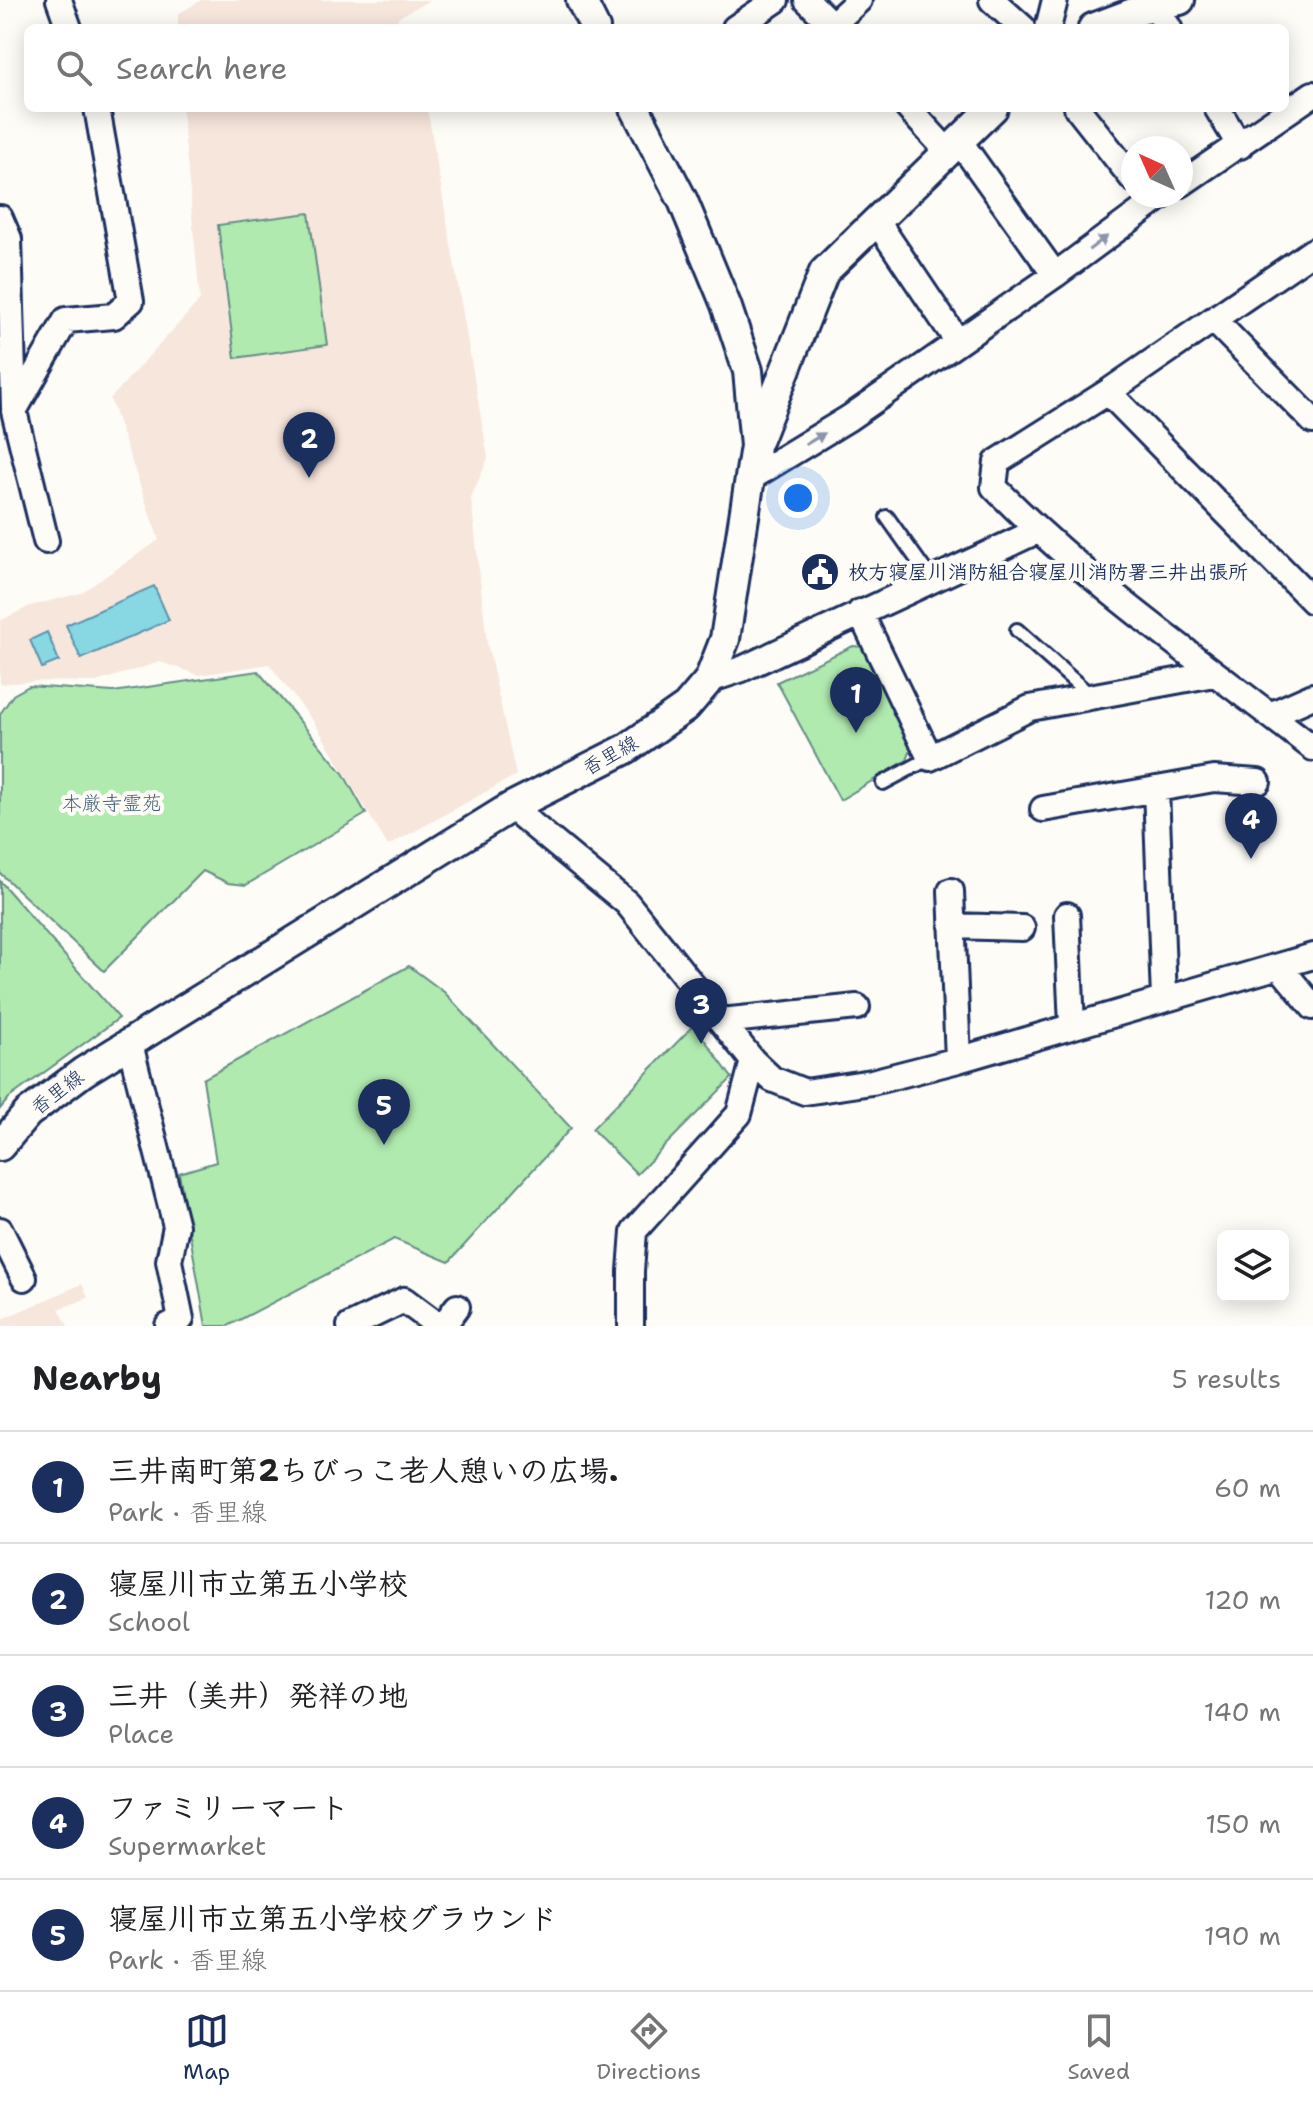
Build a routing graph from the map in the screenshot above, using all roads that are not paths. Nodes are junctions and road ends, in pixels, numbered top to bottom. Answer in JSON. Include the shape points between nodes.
{"nodes":[{"id":1,"x":59,"y":0,"type":"edge"},
{"id":2,"x":581,"y":0,"type":"edge"},
{"id":3,"x":776,"y":0,"type":"edge"},
{"id":4,"x":807,"y":0,"type":"edge"},
{"id":5,"x":859,"y":0,"type":"edge"},
{"id":6,"x":992,"y":0,"type":"edge"},
{"id":7,"x":1055,"y":0,"type":"edge"},
{"id":8,"x":1165,"y":8,"type":"edge"},
{"id":9,"x":68,"y":24,"type":"edge"},
{"id":10,"x":593,"y":24,"type":"edge"},
{"id":11,"x":741,"y":24,"type":"edge"},
{"id":12,"x":831,"y":24,"type":"edge"},
{"id":13,"x":835,"y":24,"type":"edge"},
{"id":14,"x":1019,"y":24,"type":"edge"},
{"id":15,"x":1049,"y":24,"type":"edge"},
{"id":16,"x":1107,"y":24,"type":"edge"},
{"id":17,"x":1313,"y":94,"type":"edge"},
{"id":18,"x":1289,"y":111,"type":"edge"},
{"id":19,"x":98,"y":112,"type":"edge"},
{"id":20,"x":637,"y":112,"type":"edge"},
{"id":21,"x":913,"y":112,"type":"edge"},
{"id":22,"x":989,"y":112,"type":"edge"},
{"id":23,"x":1080,"y":112,"type":"edge"},
{"id":24,"x":1219,"y":112,"type":"edge"},
{"id":25,"x":1288,"y":112,"type":"edge"},
{"id":26,"x":1240,"y":146,"type":"junction"},
{"id":27,"x":954,"y":147,"type":"junction"},
{"id":28,"x":1121,"y":164,"type":"edge"},
{"id":29,"x":1193,"y":176,"type":"edge"},
{"id":30,"x":1140,"y":208,"type":"edge"},
{"id":31,"x":0,"y":218,"type":"edge"},
{"id":32,"x":876,"y":220,"type":"junction"},
{"id":33,"x":1313,"y":251,"type":"edge"},
{"id":34,"x":1055,"y":275,"type":"junction"},
{"id":35,"x":1214,"y":320,"type":"junction"},
{"id":36,"x":958,"y":342,"type":"junction"},
{"id":37,"x":1108,"y":392,"type":"junction"},
{"id":38,"x":14,"y":411,"type":"junction"},
{"id":39,"x":1313,"y":421,"type":"edge"},
{"id":40,"x":755,"y":446,"type":"junction"},
{"id":41,"x":749,"y":479,"type":"junction"},
{"id":42,"x":887,"y":517,"type":"dead end"},
{"id":43,"x":1037,"y":531,"type":"junction"},
{"id":44,"x":46,"y":541,"type":"dead end"},
{"id":45,"x":931,"y":579,"type":"junction"},
{"id":46,"x":1313,"y":601,"type":"edge"},
{"id":47,"x":860,"y":612,"type":"junction"},
{"id":48,"x":1017,"y":630,"type":"dead end"},
{"id":49,"x":1214,"y":674,"type":"junction"},
{"id":50,"x":709,"y":680,"type":"junction"},
{"id":51,"x":1091,"y":696,"type":"junction"},
{"id":52,"x":1313,"y":696,"type":"edge"},
{"id":53,"x":1270,"y":715,"type":"junction"},
{"id":54,"x":1313,"y":748,"type":"edge"},
{"id":55,"x":930,"y":758,"type":"junction"},
{"id":56,"x":1258,"y":782,"type":"dead end"},
{"id":57,"x":883,"y":783,"type":"dead end"},
{"id":58,"x":1156,"y":789,"type":"junction"},
{"id":59,"x":511,"y":807,"type":"junction"},
{"id":60,"x":1043,"y":809,"type":"dead end"},
{"id":61,"x":951,"y":891,"type":"dead end"},
{"id":62,"x":1067,"y":915,"type":"dead end"},
{"id":63,"x":952,"y":926,"type":"junction"},
{"id":64,"x":1022,"y":928,"type":"dead end"},
{"id":65,"x":1313,"y":956,"type":"edge"},
{"id":66,"x":1279,"y":966,"type":"junction"},
{"id":67,"x":1164,"y":999,"type":"junction"},
{"id":68,"x":857,"y":1007,"type":"dead end"},
{"id":69,"x":1313,"y":1007,"type":"edge"},
{"id":70,"x":721,"y":1021,"type":"junction"},
{"id":71,"x":1072,"y":1026,"type":"junction"},
{"id":72,"x":130,"y":1044,"type":"junction"},
{"id":73,"x":958,"y":1060,"type":"junction"},
{"id":74,"x":753,"y":1061,"type":"junction"},
{"id":75,"x":0,"y":1146,"type":"edge"},
{"id":76,"x":0,"y":1230,"type":"edge"},
{"id":77,"x":24,"y":1278,"type":"dead end"},
{"id":78,"x":446,"y":1320,"type":"edge"},
{"id":79,"x":177,"y":1324,"type":"edge"},
{"id":80,"x":350,"y":1326,"type":"edge"},
{"id":81,"x":631,"y":1326,"type":"edge"}],
"edges":[{"from":1,"to":9,"type":"street"},
{"from":2,"to":10,"type":"street"},
{"from":3,"to":11,"type":"street"},
{"from":4,"to":12,"type":"street"},
{"from":5,"to":13,"type":"street"},
{"from":6,"to":14,"type":"street"},
{"from":7,"to":15,"type":"street"},
{"from":8,"to":16,"type":"street"},
{"from":17,"to":18,"type":"street"},
{"from":19,"to":38,"type":"street","via":[[131,301],[114,316],[66,320]]},
{"from":20,"to":40,"type":"street","name":"香里線","via":[[683,201],[726,305],[748,371]]},
{"from":21,"to":27,"type":"street"},
{"from":22,"to":27,"type":"street"},
{"from":23,"to":28,"type":"street"},
{"from":24,"to":26,"type":"street"},
{"from":25,"to":26,"type":"street"},
{"from":26,"to":29,"type":"street"},
{"from":27,"to":32,"type":"street"},
{"from":27,"to":34,"type":"street"},
{"from":34,"to":30,"type":"street","one_way":true},
{"from":31,"to":38,"type":"street","via":[[9,239]]},
{"from":32,"to":36,"type":"street"},
{"from":32,"to":40,"type":"street","via":[[824,272]]},
{"from":33,"to":35,"type":"street"},
{"from":34,"to":36,"type":"street"},
{"from":35,"to":37,"type":"street"},
{"from":35,"to":39,"type":"street"},
{"from":41,"to":36,"type":"street","one_way":true},
{"from":37,"to":43,"type":"street","via":[[997,462],[994,487]]},
{"from":37,"to":46,"type":"street"},
{"from":38,"to":44,"type":"street"},
{"from":40,"to":41,"type":"street","name":"香里線"},
{"from":41,"to":50,"type":"street","name":"香里線","via":[[725,639]]},
{"from":42,"to":45,"type":"lane"},
{"from":43,"to":45,"type":"street"},
{"from":43,"to":49,"type":"street"},
{"from":45,"to":47,"type":"street"},
{"from":47,"to":50,"type":"street"},
{"from":47,"to":55,"type":"street"},
{"from":48,"to":51,"type":"lane"},
{"from":49,"to":51,"type":"street"},
{"from":49,"to":53,"type":"street"},
{"from":50,"to":59,"type":"street","name":"香里線","via":[[686,707],[626,749]]},
{"from":51,"to":55,"type":"street","via":[[1030,708]]},
{"from":52,"to":53,"type":"street"},
{"from":53,"to":54,"type":"street"},
{"from":55,"to":57,"type":"lane"},
{"from":56,"to":58,"type":"street","via":[[1214,779]]},
{"from":58,"to":60,"type":"street"},
{"from":58,"to":67,"type":"street"},
{"from":59,"to":70,"type":"street","via":[[627,903]]},
{"from":59,"to":72,"type":"street","name":"香里線"},
{"from":61,"to":63,"type":"street"},
{"from":62,"to":71,"type":"street"},
{"from":63,"to":64,"type":"street"},
{"from":63,"to":73,"type":"street"},
{"from":65,"to":66,"type":"street"},
{"from":66,"to":67,"type":"street"},
{"from":66,"to":69,"type":"street"},
{"from":67,"to":71,"type":"street"},
{"from":68,"to":70,"type":"street"},
{"from":70,"to":74,"type":"street"},
{"from":71,"to":73,"type":"street"},
{"from":72,"to":75,"type":"street","name":"香里線","via":[[28,1113]]},
{"from":72,"to":79,"type":"street","via":[[176,1226],[169,1261]]},
{"from":73,"to":74,"type":"street","via":[[805,1092],[772,1079]]},
{"from":74,"to":81,"type":"street","via":[[739,1114],[634,1231]]},
{"from":76,"to":77,"type":"street"},
{"from":78,"to":80,"type":"street","via":[[404,1300]]}]}
